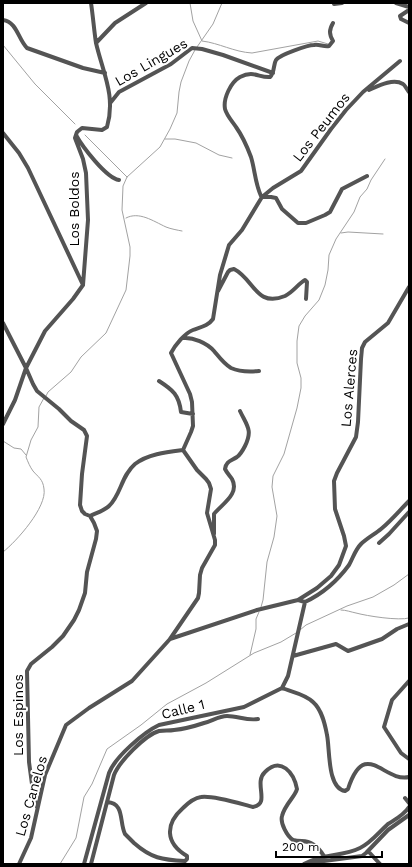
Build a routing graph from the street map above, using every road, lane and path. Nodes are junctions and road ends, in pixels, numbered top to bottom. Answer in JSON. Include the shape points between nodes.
{"nodes":[{"id":1,"x":91,"y":3,"type":"edge"},
{"id":2,"x":146,"y":3,"type":"edge"},
{"id":3,"x":342,"y":3,"type":"edge"},
{"id":4,"x":396,"y":3,"type":"edge"},
{"id":5,"x":334,"y":4,"type":"dead end"},
{"id":6,"x":409,"y":8,"type":"edge"},
{"id":7,"x":3,"y":20,"type":"edge"},
{"id":8,"x":334,"y":23,"type":"dead end"},
{"id":9,"x":409,"y":23,"type":"edge"},
{"id":10,"x":96,"y":43,"type":"junction"},
{"id":11,"x":400,"y":61,"type":"dead end"},
{"id":12,"x":106,"y":73,"type":"junction"},
{"id":13,"x":273,"y":73,"type":"junction"},
{"id":14,"x":363,"y":92,"type":"junction"},
{"id":15,"x":409,"y":92,"type":"edge"},
{"id":16,"x":111,"y":102,"type":"junction"},
{"id":17,"x":3,"y":134,"type":"edge"},
{"id":18,"x":76,"y":135,"type":"junction"},
{"id":19,"x":367,"y":176,"type":"dead end"},
{"id":20,"x":119,"y":180,"type":"dead end"},
{"id":21,"x":262,"y":197,"type":"junction"},
{"id":22,"x":83,"y":285,"type":"junction"},
{"id":23,"x":409,"y":287,"type":"edge"},
{"id":24,"x":216,"y":295,"type":"junction"},
{"id":25,"x":306,"y":299,"type":"dead end"},
{"id":26,"x":3,"y":323,"type":"edge"},
{"id":27,"x":183,"y":338,"type":"junction"},
{"id":28,"x":26,"y":368,"type":"junction"},
{"id":29,"x":259,"y":371,"type":"dead end"},
{"id":30,"x":159,"y":381,"type":"dead end"},
{"id":31,"x":240,"y":411,"type":"dead end"},
{"id":32,"x":193,"y":414,"type":"junction"},
{"id":33,"x":3,"y":424,"type":"edge"},
{"id":34,"x":183,"y":450,"type":"junction"},
{"id":35,"x":409,"y":501,"type":"edge"},
{"id":36,"x":409,"y":512,"type":"edge"},
{"id":37,"x":90,"y":516,"type":"junction"},
{"id":38,"x":214,"y":534,"type":"junction"},
{"id":39,"x":379,"y":543,"type":"dead end"},
{"id":40,"x":298,"y":600,"type":"junction"},
{"id":41,"x":305,"y":602,"type":"junction"},
{"id":42,"x":409,"y":624,"type":"edge"},
{"id":43,"x":170,"y":639,"type":"junction"},
{"id":44,"x":293,"y":656,"type":"junction"},
{"id":45,"x":409,"y":681,"type":"edge"},
{"id":46,"x":282,"y":688,"type":"junction"},
{"id":47,"x":258,"y":720,"type":"dead end"},
{"id":48,"x":409,"y":759,"type":"edge"},
{"id":49,"x":409,"y":777,"type":"edge"},
{"id":50,"x":405,"y":798,"type":"dead end"},
{"id":51,"x":107,"y":802,"type":"junction"},
{"id":52,"x":409,"y":803,"type":"edge"},
{"id":53,"x":37,"y":807,"type":"junction"},
{"id":54,"x":409,"y":807,"type":"edge"},
{"id":55,"x":409,"y":815,"type":"edge"},
{"id":56,"x":368,"y":851,"type":"junction"},
{"id":57,"x":324,"y":856,"type":"junction"},
{"id":58,"x":171,"y":862,"type":"edge"},
{"id":59,"x":19,"y":864,"type":"edge"},
{"id":60,"x":84,"y":864,"type":"edge"},
{"id":61,"x":91,"y":864,"type":"edge"},
{"id":62,"x":304,"y":864,"type":"edge"},
{"id":63,"x":313,"y":864,"type":"edge"},
{"id":64,"x":380,"y":864,"type":"edge"}],
"edges":[{"from":1,"to":10,"type":"street"},
{"from":2,"to":10,"type":"street","via":[[118,20]]},
{"from":3,"to":5,"type":"street"},
{"from":4,"to":6,"type":"street"},
{"from":6,"to":9,"type":"street","via":[[400,16]]},
{"from":7,"to":12,"type":"street","via":[[10,21],[27,48],[83,68]]},
{"from":8,"to":13,"type":"street","via":[[330,29],[333,41],[330,46],[316,44],[280,56],[276,60]]},
{"from":10,"to":12,"type":"street"},
{"from":11,"to":14,"type":"street","name":"Los Peumos"},
{"from":12,"to":16,"type":"street"},
{"from":13,"to":16,"type":"street","name":"Los Lingues","via":[[223,55],[192,48],[171,64],[120,92]]},
{"from":13,"to":21,"type":"street","via":[[268,78],[256,74],[241,77],[228,91],[224,103],[227,114],[239,130],[251,157]]},
{"from":14,"to":15,"type":"street","via":[[387,83],[396,83],[403,84]]},
{"from":14,"to":21,"type":"street","name":"Los Peumos","via":[[331,128],[301,170]]},
{"from":16,"to":18,"type":"street","via":[[107,127],[99,130],[82,128]]},
{"from":17,"to":22,"type":"street","via":[[28,168]]},
{"from":18,"to":20,"type":"street","via":[[82,146],[100,165],[113,178]]},
{"from":18,"to":22,"type":"street","name":"Los Boldos","via":[[86,173],[88,220]]},
{"from":19,"to":21,"type":"street","via":[[342,189],[330,212],[321,218],[301,224],[282,209],[274,197]]},
{"from":21,"to":24,"type":"street","name":"Los Peumos","via":[[242,230],[229,245]]},
{"from":22,"to":28,"type":"street","via":[[45,331]]},
{"from":23,"to":40,"type":"street","name":"Los Alerces","via":[[388,323],[365,342],[362,348],[356,437],[334,481],[335,509],[346,546],[340,566],[317,588]]},
{"from":24,"to":25,"type":"street","via":[[228,272],[234,269],[257,293],[272,299],[290,293],[305,280]]},
{"from":24,"to":27,"type":"street","name":"Los Peumos","via":[[214,315],[210,323],[188,332]]},
{"from":26,"to":28,"type":"street","name":"Los Espinos"},
{"from":27,"to":29,"type":"street","via":[[192,338],[212,349],[231,368],[249,372]]},
{"from":27,"to":32,"type":"street","name":"Los Peumos","via":[[172,351],[172,355],[190,394]]},
{"from":28,"to":33,"type":"street"},
{"from":28,"to":37,"type":"street","name":"Los Espinos","via":[[37,391],[84,430],[87,436],[80,505],[82,511]]},
{"from":30,"to":32,"type":"street","via":[[179,400],[181,412]]},
{"from":31,"to":38,"type":"street","name":"Los Canelos","via":[[249,429],[249,436],[240,455],[225,466],[235,488],[214,514]]},
{"from":32,"to":34,"type":"street","name":"Los Peumos","via":[[192,432]]},
{"from":34,"to":37,"type":"street","via":[[150,457],[136,463],[128,471],[109,506]]},
{"from":34,"to":38,"type":"street","via":[[209,484],[207,513],[208,523]]},
{"from":35,"to":41,"type":"street","via":[[381,529],[362,542],[333,583]]},
{"from":36,"to":39,"type":"street"},
{"from":37,"to":53,"type":"street","name":"Los Espinos","via":[[97,531],[79,610],[63,636],[31,664],[27,671],[30,762]]},
{"from":38,"to":43,"type":"street","name":"Los Canelos","via":[[214,545],[200,575],[198,598]]},
{"from":40,"to":41,"type":"street"},
{"from":40,"to":43,"type":"street","via":[[257,610]]},
{"from":41,"to":44,"type":"street"},
{"from":42,"to":44,"type":"street","via":[[382,639],[348,651],[336,644]]},
{"from":43,"to":53,"type":"street","name":"Los Canelos","via":[[132,681],[66,725],[44,775]]},
{"from":44,"to":46,"type":"street"},
{"from":45,"to":48,"type":"street","via":[[392,700],[384,727],[401,753]]},
{"from":46,"to":49,"type":"street","via":[[307,698],[320,710],[328,736],[331,773],[342,790],[348,789],[354,773],[367,765],[375,765],[401,778]]},
{"from":46,"to":60,"type":"street","name":"Calle 1","via":[[244,707],[159,725],[149,731],[114,763],[109,773]]},
{"from":47,"to":51,"type":"street","via":[[224,716],[180,729],[154,733],[120,763]]},
{"from":50,"to":52,"type":"street"},
{"from":51,"to":58,"type":"street","via":[[114,803],[119,809],[123,830],[130,840],[150,855]]},
{"from":51,"to":61,"type":"street"},
{"from":53,"to":59,"type":"street","name":"Los Canelos","via":[[31,838]]},
{"from":54,"to":57,"type":"street","via":[[365,846],[349,852]]},
{"from":55,"to":56,"type":"street","via":[[384,834]]},
{"from":56,"to":63,"type":"street","via":[[357,858]]},
{"from":56,"to":64,"type":"street"},
{"from":57,"to":58,"type":"street","via":[[313,844],[293,840],[283,825],[284,810],[297,788],[287,769],[276,765],[261,777],[262,800],[257,806],[206,796],[196,798],[182,809],[173,820],[169,834],[175,847],[187,858],[185,861]]},
{"from":57,"to":62,"type":"street"}]}
